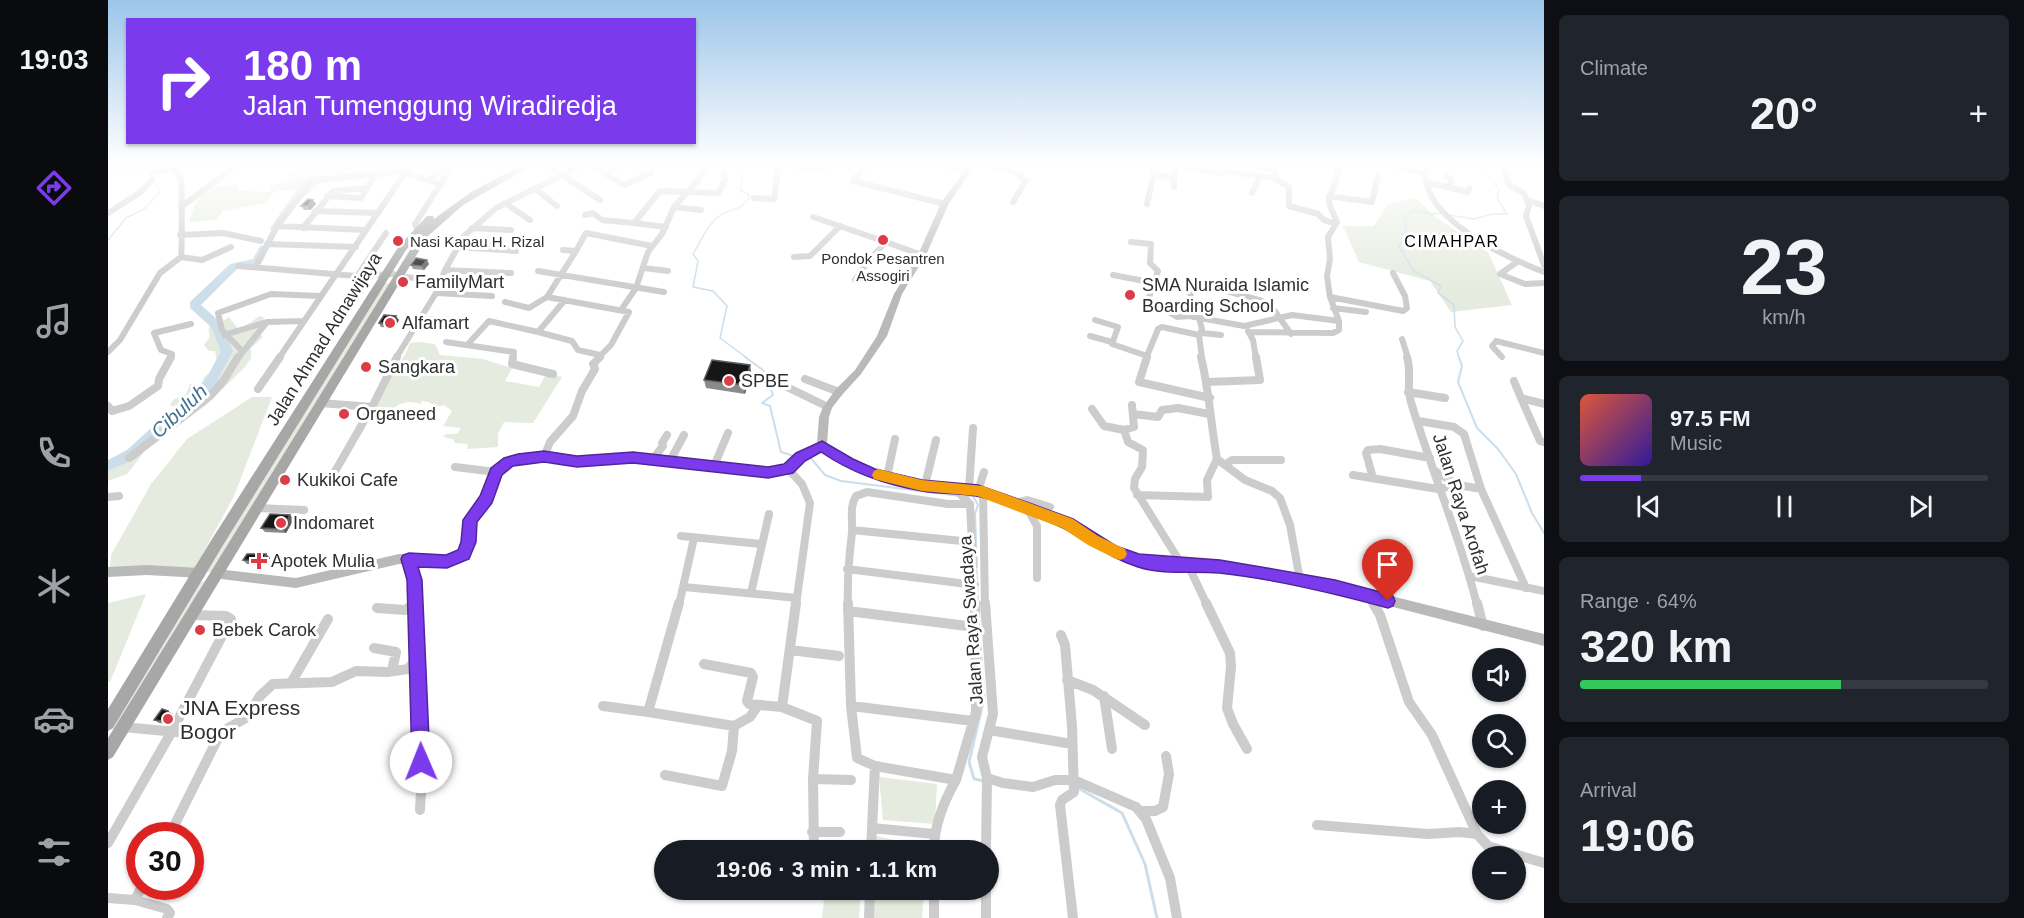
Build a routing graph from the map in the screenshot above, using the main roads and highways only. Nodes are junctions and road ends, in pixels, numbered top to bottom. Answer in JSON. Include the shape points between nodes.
{"nodes":[{"id":1,"x":443,"y":207,"type":"edge"},
{"id":2,"x":457,"y":207,"type":"edge"},
{"id":3,"x":418,"y":237,"type":"junction"},
{"id":4,"x":112,"y":724,"type":"edge"},
{"id":5,"x":108,"y":752,"type":"edge"}],
"edges":[{"from":1,"to":3,"type":"main road","name":"Jalan Ahmad Adnawijaya","via":[[424,218]]},
{"from":2,"to":3,"type":"main road","name":"Jalan Ahmad Adnawijaya"},
{"from":3,"to":4,"type":"main road","name":"Jalan Ahmad Adnawijaya","via":[[399,277],[192,615]]},
{"from":3,"to":4,"type":"main road","name":"Jalan Ahmad Adnawijaya","via":[[405,244],[384,277],[200,573]]},
{"from":4,"to":5,"type":"main road"}]}
